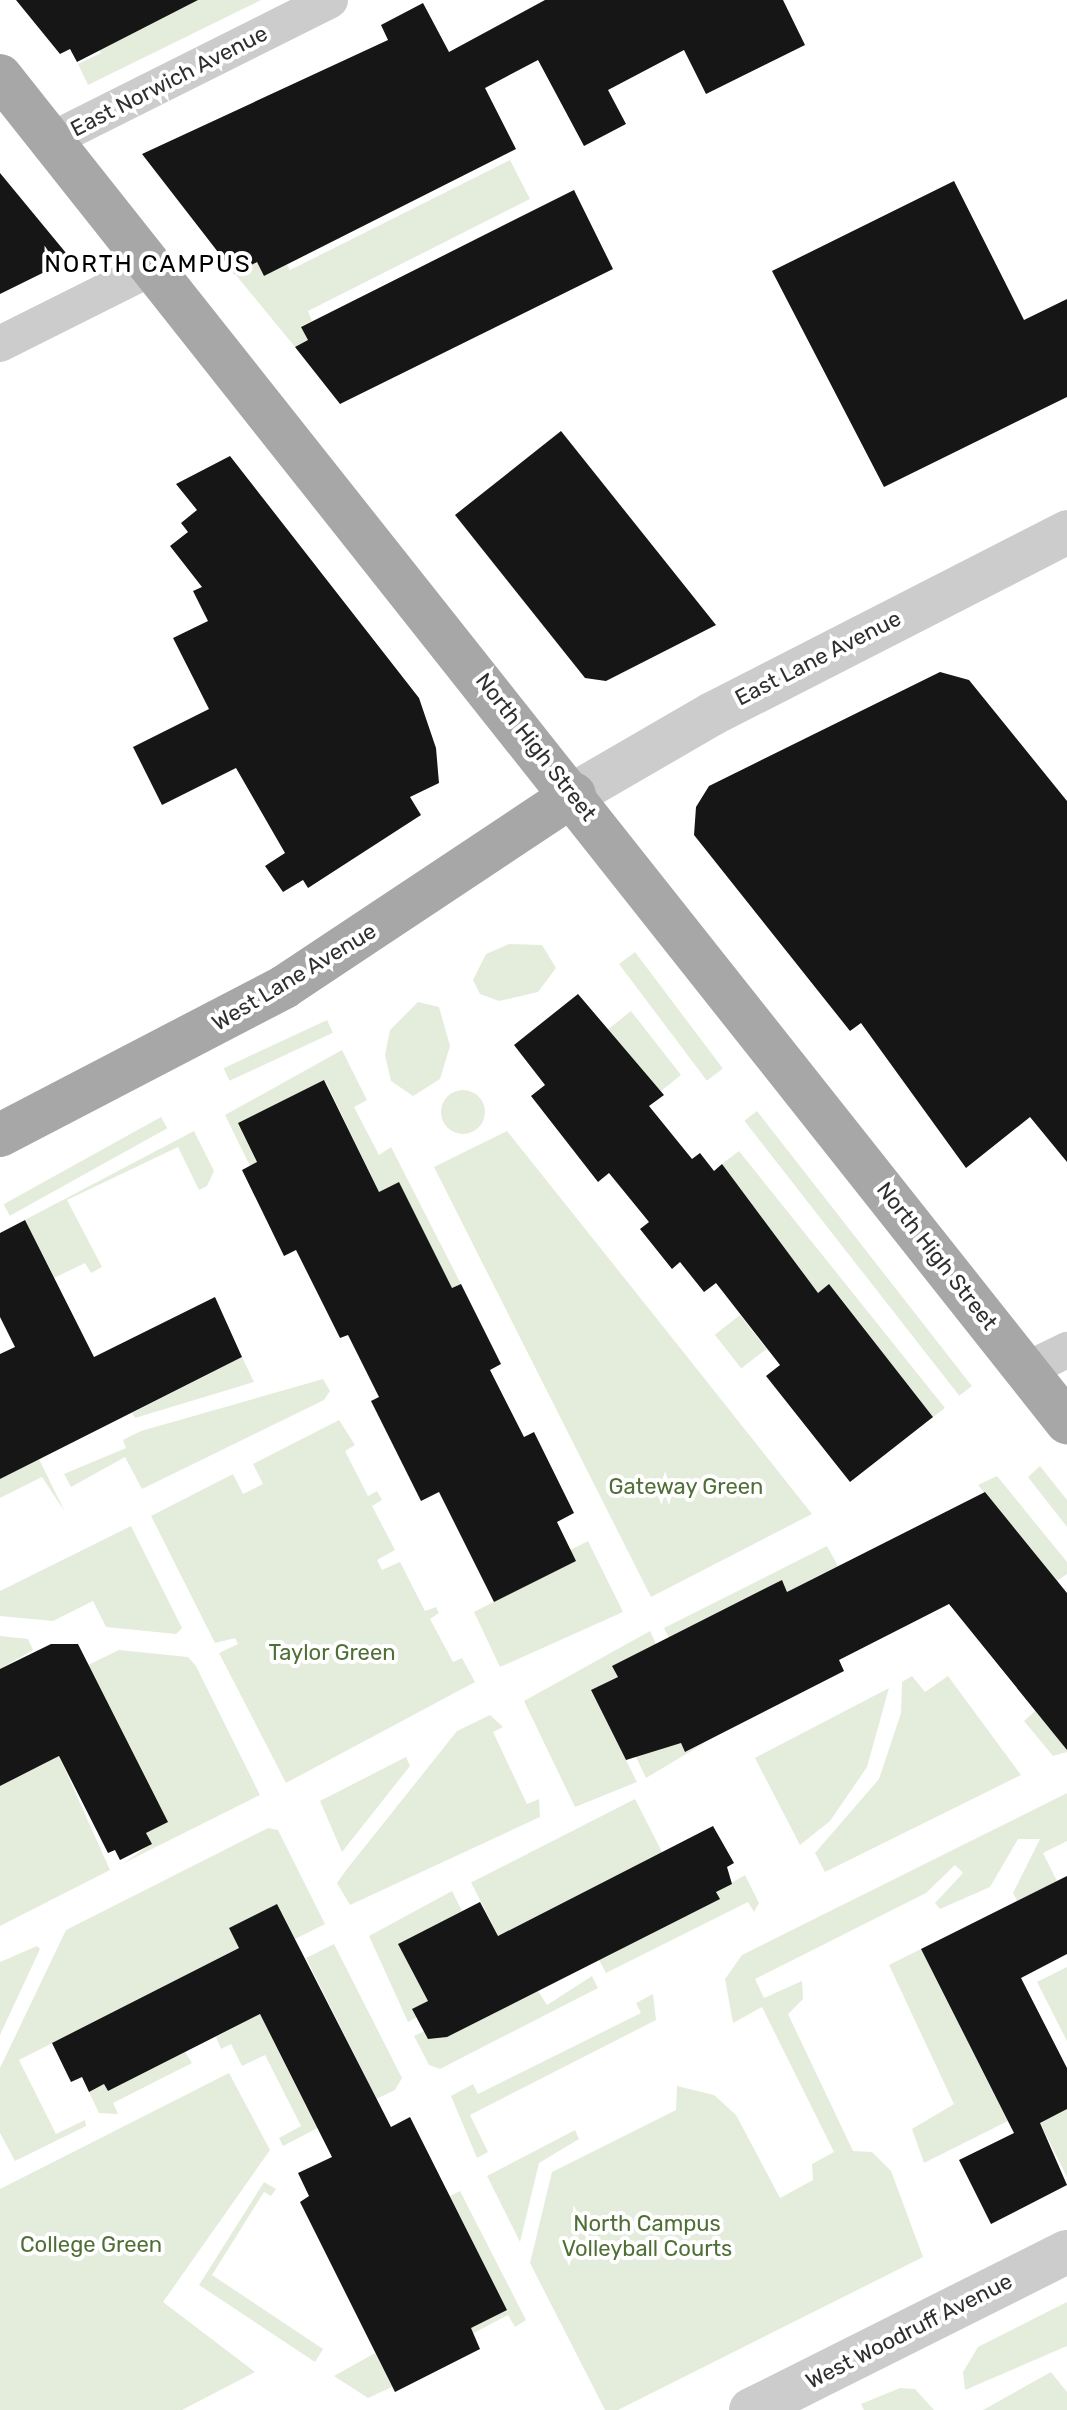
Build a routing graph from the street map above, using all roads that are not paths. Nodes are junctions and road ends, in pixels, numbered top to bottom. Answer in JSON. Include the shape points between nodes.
{"nodes":[{"id":1,"x":330,"y":0,"type":"edge"},
{"id":2,"x":0,"y":76,"type":"edge"},
{"id":3,"x":51,"y":140,"type":"junction"},
{"id":4,"x":154,"y":267,"type":"junction"},
{"id":5,"x":0,"y":344,"type":"edge"},
{"id":6,"x":1067,"y":532,"type":"edge"},
{"id":7,"x":574,"y":794,"type":"junction"},
{"id":8,"x":0,"y":1135,"type":"edge"},
{"id":9,"x":1067,"y":1350,"type":"edge"},
{"id":10,"x":1026,"y":1370,"type":"junction"},
{"id":11,"x":1067,"y":1422,"type":"edge"},
{"id":12,"x":1067,"y":2252,"type":"edge"},
{"id":13,"x":751,"y":2410,"type":"edge"}],
"edges":[{"from":1,"to":3,"type":"street","name":"East Norwich Avenue"},
{"from":2,"to":3,"type":"main road","name":"North High Street"},
{"from":3,"to":4,"type":"main road","name":"North High Street"},
{"from":4,"to":5,"type":"street"},
{"from":4,"to":7,"type":"main road","name":"North High Street"},
{"from":6,"to":7,"type":"street","name":"East Lane Avenue","via":[[725,706]]},
{"from":7,"to":8,"type":"main road","name":"West Lane Avenue","via":[[284,987]]},
{"from":7,"to":10,"type":"main road","name":"North High Street"},
{"from":9,"to":10,"type":"street"},
{"from":10,"to":11,"type":"main road","name":"North High Street"},
{"from":12,"to":13,"type":"street","name":"West Woodruff Avenue"}]}
